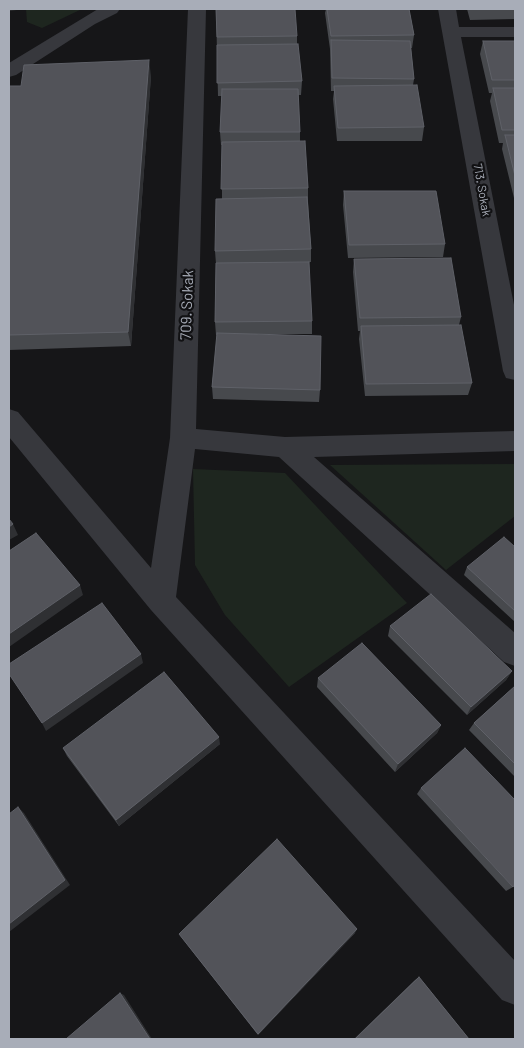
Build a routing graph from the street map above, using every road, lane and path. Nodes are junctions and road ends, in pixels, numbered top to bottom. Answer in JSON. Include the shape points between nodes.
{"nodes":[{"id":1,"x":111,"y":9,"type":"edge"},
{"id":2,"x":197,"y":9,"type":"edge"},
{"id":3,"x":447,"y":9,"type":"edge"},
{"id":4,"x":453,"y":32,"type":"junction"},
{"id":5,"x":515,"y":32,"type":"edge"},
{"id":6,"x":9,"y":71,"type":"edge"},
{"id":7,"x":514,"y":360,"type":"edge"},
{"id":8,"x":9,"y":419,"type":"edge"},
{"id":9,"x":182,"y":438,"type":"junction"},
{"id":10,"x":515,"y":441,"type":"edge"},
{"id":11,"x":285,"y":447,"type":"junction"},
{"id":12,"x":160,"y":601,"type":"junction"},
{"id":13,"x":515,"y":652,"type":"edge"},
{"id":14,"x":515,"y":987,"type":"edge"}],
"edges":[{"from":1,"to":6,"type":"street"},
{"from":2,"to":9,"type":"street","name":"709. Sokak"},
{"from":3,"to":4,"type":"street","name":"713. Sokak"},
{"from":4,"to":5,"type":"street"},
{"from":4,"to":7,"type":"street","name":"713. Sokak"},
{"from":8,"to":12,"type":"street"},
{"from":9,"to":11,"type":"street"},
{"from":9,"to":12,"type":"street","name":"709. Sokak"},
{"from":10,"to":11,"type":"street"},
{"from":11,"to":13,"type":"street"},
{"from":12,"to":14,"type":"street"}]}
